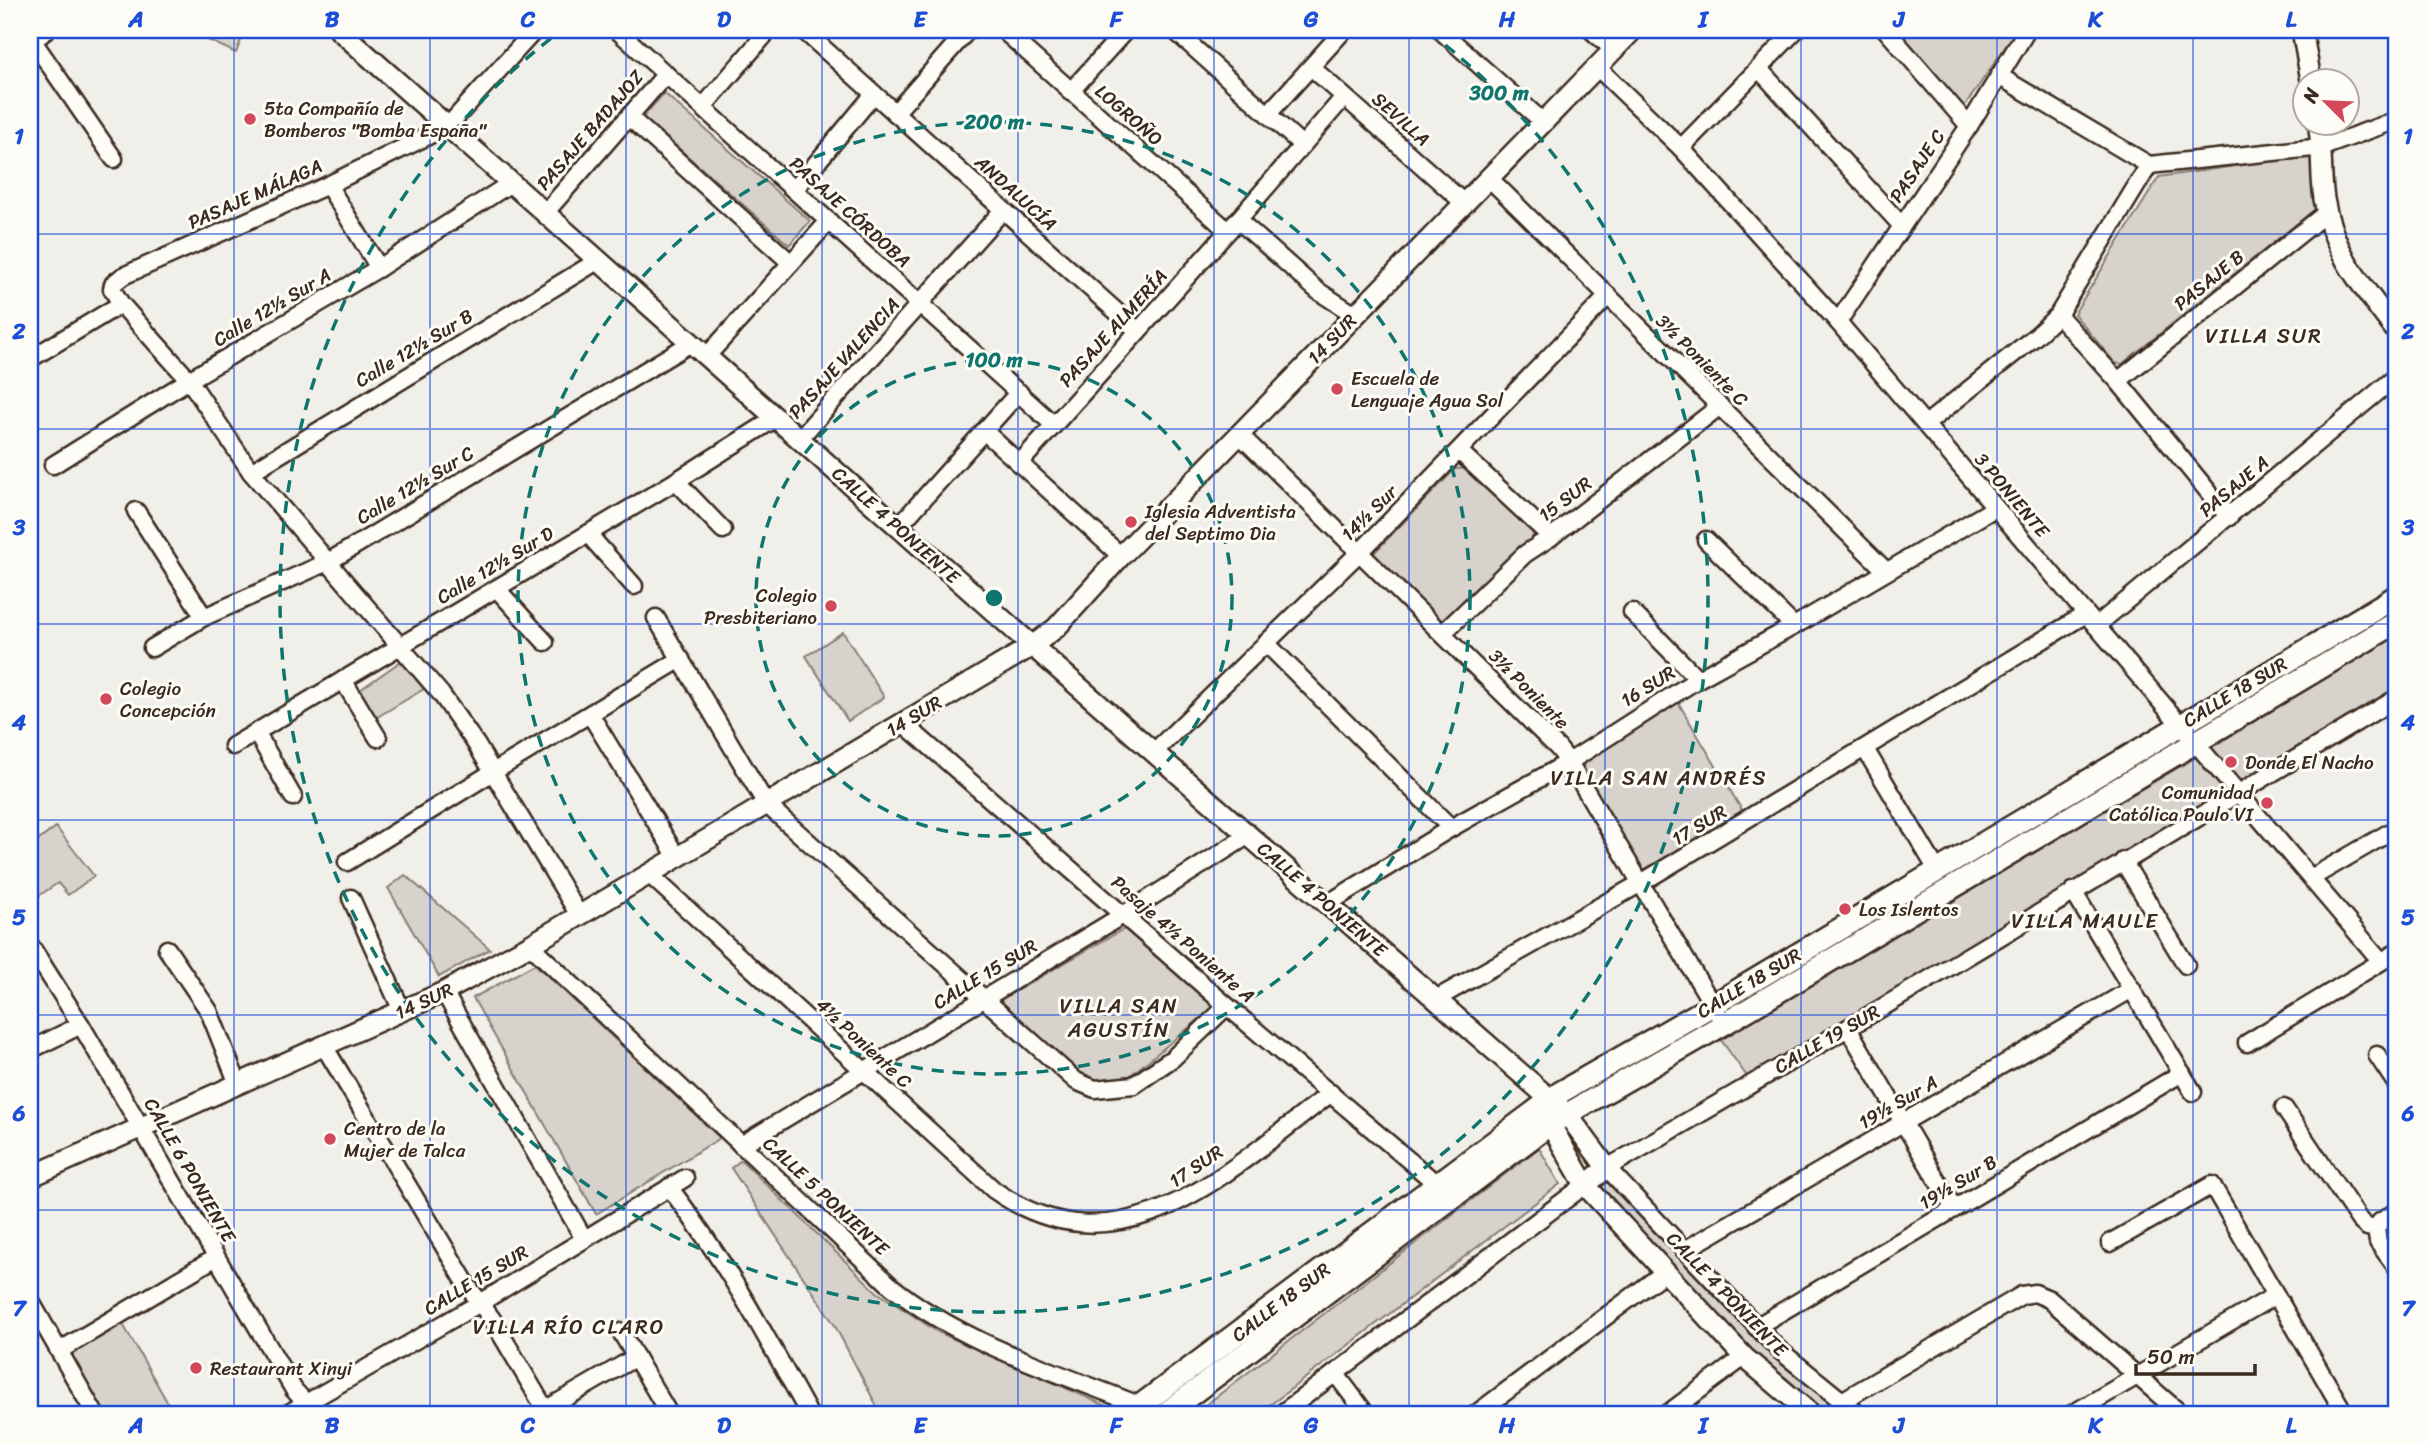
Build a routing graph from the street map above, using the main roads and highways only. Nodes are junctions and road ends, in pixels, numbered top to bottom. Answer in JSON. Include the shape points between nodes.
{"nodes":[{"id":1,"x":2397,"y":596,"type":"edge"},
{"id":2,"x":2397,"y":622,"type":"edge"},
{"id":3,"x":1556,"y":1113,"type":"junction"},
{"id":4,"x":1135,"y":1410,"type":"edge"},
{"id":5,"x":1165,"y":1414,"type":"edge"}],
"edges":[{"from":1,"to":3,"type":"main road","name":"CALLE 18 SUR","via":[[1713,1005]]},
{"from":2,"to":3,"type":"main road","name":"CALLE 18 SUR","via":[[1724,1024]]},
{"from":3,"to":4,"type":"main road","name":"CALLE 18 SUR","via":[[1438,1185]]},
{"from":3,"to":5,"type":"main road","name":"CALLE 18 SUR"}]}
